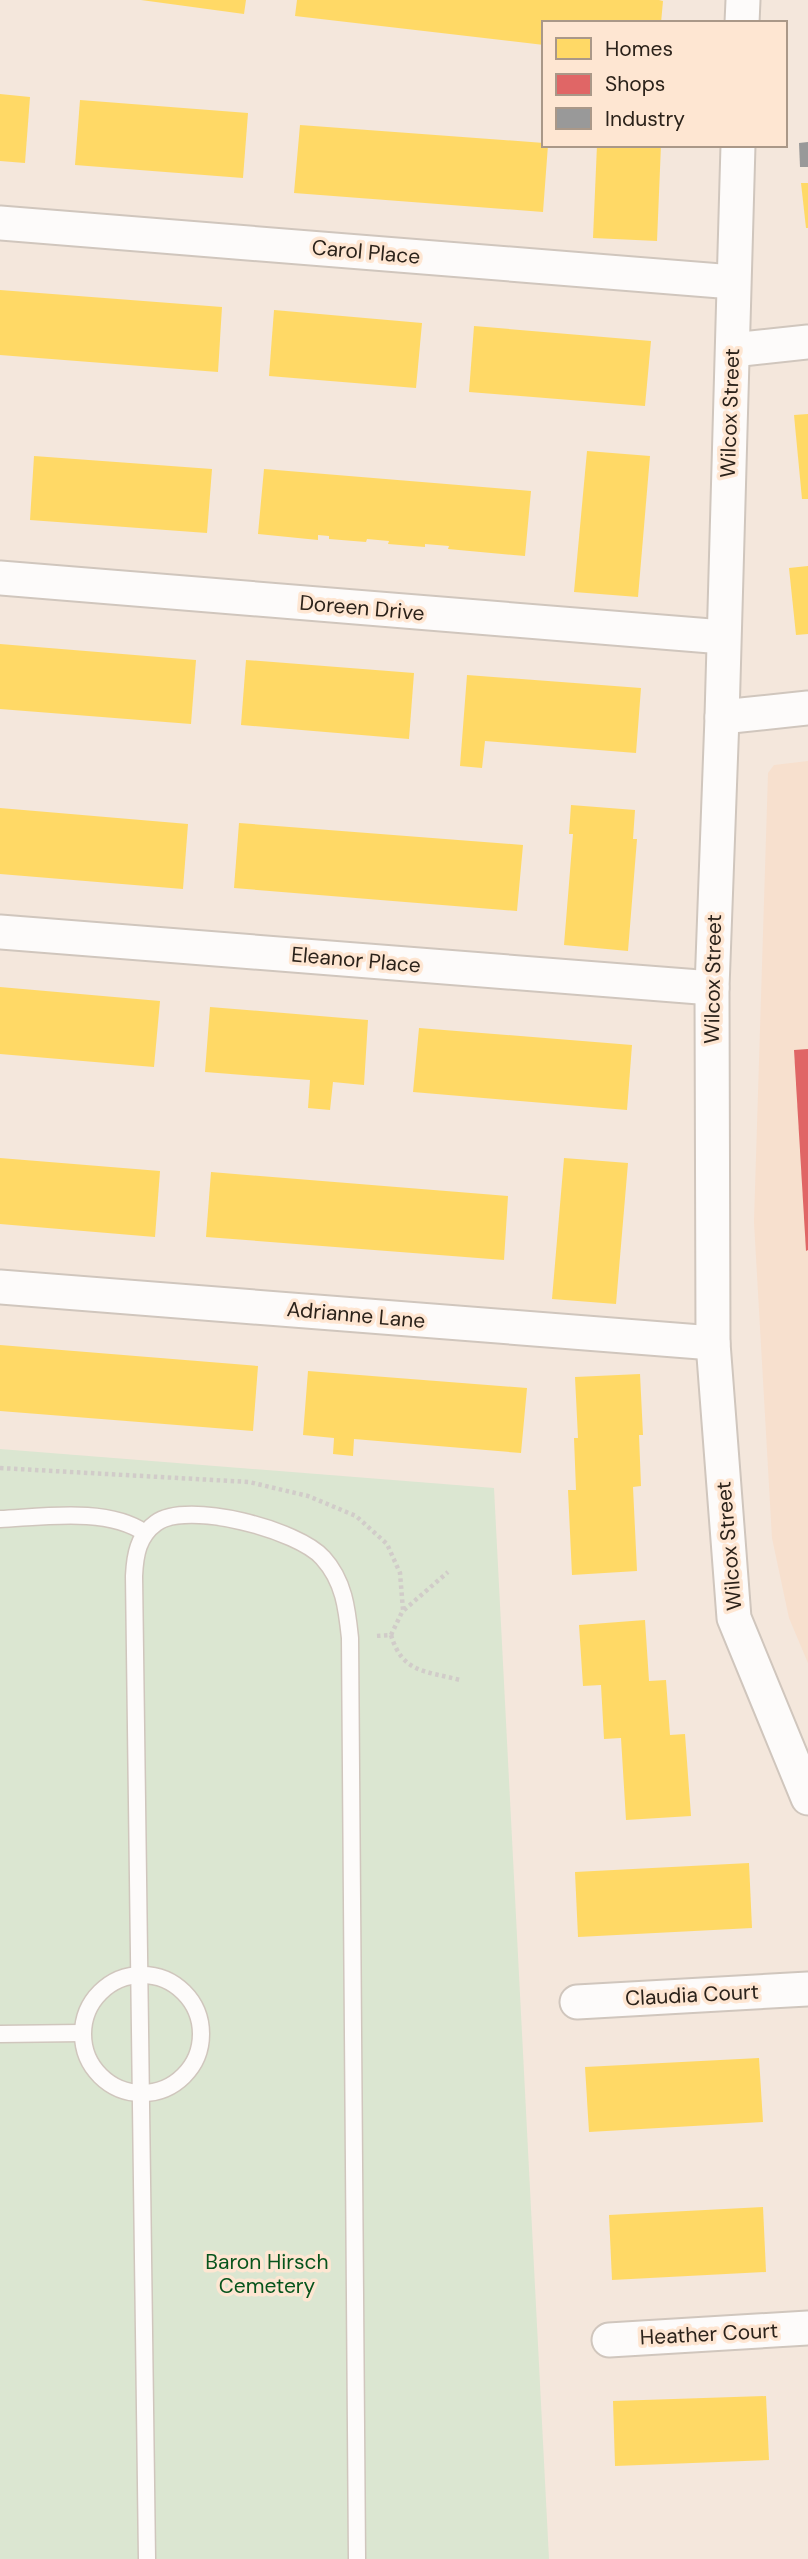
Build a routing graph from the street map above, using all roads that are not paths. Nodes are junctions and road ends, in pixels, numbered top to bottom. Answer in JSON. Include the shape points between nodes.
{"nodes":[{"id":1,"x":743,"y":0,"type":"edge"},
{"id":2,"x":742,"y":21,"type":"edge"},
{"id":3,"x":738,"y":147,"type":"edge"},
{"id":4,"x":0,"y":223,"type":"edge"},
{"id":5,"x":733,"y":282,"type":"junction"},
{"id":6,"x":808,"y":342,"type":"edge"},
{"id":7,"x":733,"y":350,"type":"junction"},
{"id":8,"x":0,"y":578,"type":"edge"},
{"id":9,"x":723,"y":637,"type":"junction"},
{"id":10,"x":808,"y":708,"type":"edge"},
{"id":11,"x":722,"y":717,"type":"junction"},
{"id":12,"x":0,"y":932,"type":"edge"},
{"id":13,"x":712,"y":988,"type":"junction"},
{"id":14,"x":0,"y":1287,"type":"edge"},
{"id":15,"x":713,"y":1343,"type":"junction"},
{"id":16,"x":0,"y":1519,"type":"edge"},
{"id":17,"x":145,"y":1532,"type":"junction"},
{"id":18,"x":808,"y":1798,"type":"edge"},
{"id":19,"x":139,"y":1975,"type":"junction"},
{"id":20,"x":808,"y":1989,"type":"edge"},
{"id":21,"x":577,"y":2002,"type":"dead end"},
{"id":22,"x":82,"y":2033,"type":"junction"},
{"id":23,"x":0,"y":2034,"type":"edge"},
{"id":24,"x":142,"y":2094,"type":"junction"},
{"id":25,"x":808,"y":2328,"type":"edge"},
{"id":26,"x":609,"y":2340,"type":"dead end"},
{"id":27,"x":148,"y":2559,"type":"edge"},
{"id":28,"x":357,"y":2559,"type":"edge"}],
"edges":[{"from":1,"to":2,"type":"street"},
{"from":3,"to":5,"type":"street","name":"Wilcox Street"},
{"from":4,"to":5,"type":"street","name":"Carol Place"},
{"from":5,"to":7,"type":"street","name":"Wilcox Street"},
{"from":6,"to":7,"type":"street"},
{"from":7,"to":9,"type":"street","name":"Wilcox Street"},
{"from":8,"to":9,"type":"street","name":"Doreen Drive"},
{"from":9,"to":11,"type":"street","name":"Wilcox Street"},
{"from":10,"to":11,"type":"street"},
{"from":11,"to":13,"type":"street","name":"Wilcox Street"},
{"from":12,"to":13,"type":"street","name":"Eleanor Place"},
{"from":13,"to":15,"type":"street","name":"Wilcox Street"},
{"from":14,"to":15,"type":"street","name":"Adrianne Lane"},
{"from":15,"to":18,"type":"street","name":"Wilcox Street","via":[[734,1618]]},
{"from":16,"to":17,"type":"lane","via":[[95,1517],[119,1520]]},
{"from":17,"to":19,"type":"lane","via":[[134,1576]]},
{"from":17,"to":28,"type":"lane","via":[[157,1522],[184,1514],[230,1518],[266,1528],[322,1555],[346,1602],[351,1652]]},
{"from":19,"to":22,"type":"lane","via":[[111,1983],[100,1992],[90,2004]]},
{"from":19,"to":24,"type":"lane"},
{"from":19,"to":24,"type":"lane","via":[[173,1983],[196,2008],[201,2025],[201,2042],[187,2073],[159,2092]]},
{"from":20,"to":21,"type":"street","name":"Claudia Court"},
{"from":22,"to":23,"type":"lane"},
{"from":22,"to":24,"type":"lane","via":[[84,2049],[99,2076],[126,2092]]},
{"from":24,"to":27,"type":"lane"},
{"from":25,"to":26,"type":"street","name":"Heather Court"}]}
